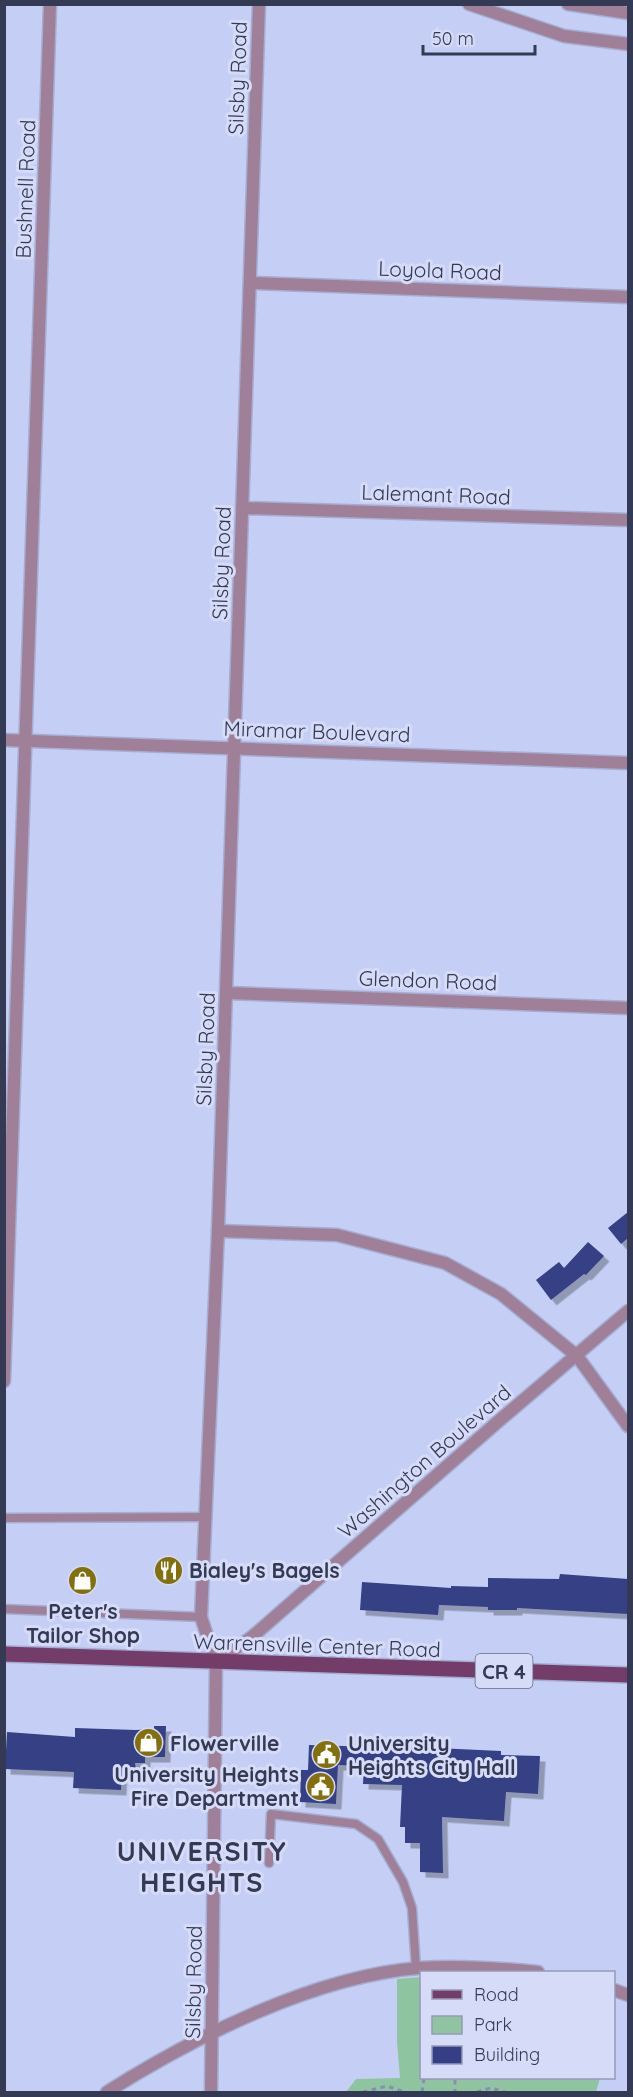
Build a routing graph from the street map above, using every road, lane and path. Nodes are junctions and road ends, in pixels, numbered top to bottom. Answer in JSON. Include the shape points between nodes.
{"nodes":[{"id":1,"x":50,"y":4,"type":"edge"},
{"id":2,"x":259,"y":4,"type":"edge"},
{"id":3,"x":469,"y":4,"type":"edge"},
{"id":4,"x":568,"y":4,"type":"edge"},
{"id":5,"x":628,"y":13,"type":"edge"},
{"id":6,"x":628,"y":44,"type":"edge"},
{"id":7,"x":250,"y":283,"type":"junction"},
{"id":8,"x":628,"y":297,"type":"edge"},
{"id":9,"x":243,"y":507,"type":"junction"},
{"id":10,"x":628,"y":520,"type":"edge"},
{"id":11,"x":4,"y":740,"type":"edge"},
{"id":12,"x":27,"y":741,"type":"junction"},
{"id":13,"x":235,"y":748,"type":"junction"},
{"id":14,"x":628,"y":763,"type":"edge"},
{"id":15,"x":227,"y":993,"type":"junction"},
{"id":16,"x":628,"y":1008,"type":"edge"},
{"id":17,"x":218,"y":1231,"type":"junction"},
{"id":18,"x":628,"y":1311,"type":"edge"},
{"id":19,"x":577,"y":1356,"type":"junction"},
{"id":20,"x":4,"y":1381,"type":"edge"},
{"id":21,"x":628,"y":1426,"type":"edge"},
{"id":22,"x":205,"y":1517,"type":"junction"},
{"id":23,"x":4,"y":1518,"type":"edge"},
{"id":24,"x":4,"y":1609,"type":"edge"},
{"id":25,"x":201,"y":1617,"type":"junction"},
{"id":26,"x":4,"y":1654,"type":"edge"},
{"id":27,"x":216,"y":1663,"type":"junction"},
{"id":28,"x":628,"y":1675,"type":"edge"},
{"id":29,"x":269,"y":1863,"type":"dead end"},
{"id":30,"x":416,"y":1968,"type":"junction"},
{"id":31,"x":525,"y":1971,"type":"edge"},
{"id":32,"x":212,"y":2033,"type":"junction"},
{"id":33,"x":455,"y":2080,"type":"dead end"},
{"id":34,"x":106,"y":2092,"type":"edge"},
{"id":35,"x":211,"y":2092,"type":"edge"},
{"id":36,"x":363,"y":2092,"type":"edge"},
{"id":37,"x":404,"y":2092,"type":"edge"},
{"id":38,"x":455,"y":2092,"type":"edge"},
{"id":39,"x":477,"y":2092,"type":"edge"},
{"id":40,"x":506,"y":2092,"type":"edge"}],
"edges":[{"from":1,"to":12,"type":"street","name":"Bushnell Road"},
{"from":2,"to":7,"type":"street","name":"Silsby Road"},
{"from":3,"to":6,"type":"street","via":[[564,36]]},
{"from":4,"to":5,"type":"street"},
{"from":7,"to":8,"type":"street","name":"Loyola Road"},
{"from":7,"to":9,"type":"street","name":"Silsby Road"},
{"from":9,"to":10,"type":"street","name":"Lalemant Road"},
{"from":9,"to":13,"type":"street","name":"Silsby Road"},
{"from":11,"to":12,"type":"street","name":"Miramar Boulevard"},
{"from":12,"to":13,"type":"street","name":"Miramar Boulevard"},
{"from":12,"to":20,"type":"street","name":"Bushnell Road"},
{"from":13,"to":14,"type":"street","name":"Miramar Boulevard"},
{"from":13,"to":15,"type":"street","name":"Silsby Road"},
{"from":15,"to":16,"type":"street","name":"Glendon Road"},
{"from":15,"to":17,"type":"street","name":"Silsby Road"},
{"from":17,"to":19,"type":"street","via":[[337,1235],[445,1263],[501,1294]]},
{"from":17,"to":22,"type":"street","name":"Silsby Road"},
{"from":18,"to":19,"type":"street","name":"Washington Boulevard"},
{"from":19,"to":21,"type":"street"},
{"from":19,"to":27,"type":"street","name":"Washington Boulevard","via":[[254,1636]]},
{"from":22,"to":23,"type":"lane"},
{"from":22,"to":25,"type":"street","name":"Silsby Road"},
{"from":24,"to":25,"type":"lane"},
{"from":25,"to":27,"type":"street","name":"Silsby Road"},
{"from":26,"to":27,"type":"main road","name":"Warrensville Center Road","number":"CR 4"},
{"from":27,"to":28,"type":"main road","name":"Warrensville Center Road","number":"CR 4"},
{"from":27,"to":32,"type":"street","name":"Silsby Road"},
{"from":29,"to":30,"type":"lane","via":[[271,1814],[356,1824],[378,1839],[403,1882],[412,1908]]},
{"from":30,"to":31,"type":"street"},
{"from":30,"to":32,"type":"street","via":[[336,1984]]},
{"from":32,"to":34,"type":"street"},
{"from":32,"to":35,"type":"street","name":"Silsby Road"},
{"from":33,"to":38,"type":"path"},
{"from":36,"to":37,"type":"path","via":[[387,2086]]},
{"from":39,"to":40,"type":"path","via":[[491,2088]]}]}
